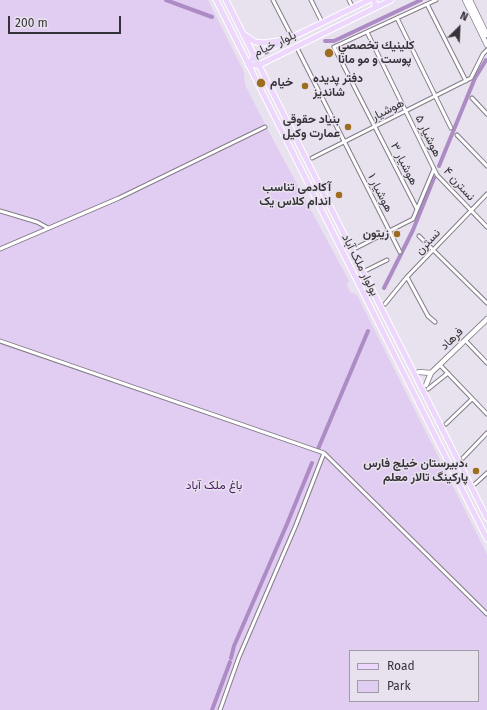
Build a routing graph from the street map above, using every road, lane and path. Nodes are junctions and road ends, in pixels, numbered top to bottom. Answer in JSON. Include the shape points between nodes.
{"nodes":[{"id":1,"x":216,"y":0,"type":"edge"},
{"id":2,"x":226,"y":0,"type":"edge"},
{"id":3,"x":273,"y":0,"type":"edge"},
{"id":4,"x":311,"y":0,"type":"edge"},
{"id":5,"x":349,"y":0,"type":"edge"},
{"id":6,"x":369,"y":0,"type":"edge"},
{"id":7,"x":374,"y":0,"type":"edge"},
{"id":8,"x":391,"y":0,"type":"edge"},
{"id":9,"x":436,"y":0,"type":"edge"},
{"id":10,"x":465,"y":0,"type":"edge"},
{"id":11,"x":470,"y":0,"type":"edge"},
{"id":12,"x":427,"y":4,"type":"junction"},
{"id":13,"x":379,"y":6,"type":"junction"},
{"id":14,"x":353,"y":8,"type":"junction"},
{"id":15,"x":397,"y":18,"type":"junction"},
{"id":16,"x":322,"y":22,"type":"junction"},
{"id":17,"x":243,"y":32,"type":"junction"},
{"id":18,"x":366,"y":32,"type":"junction"},
{"id":19,"x":487,"y":35,"type":"edge"},
{"id":20,"x":291,"y":38,"type":"junction"},
{"id":21,"x":487,"y":45,"type":"edge"},
{"id":22,"x":296,"y":46,"type":"junction"},
{"id":23,"x":487,"y":50,"type":"edge"},
{"id":24,"x":254,"y":56,"type":"junction"},
{"id":25,"x":248,"y":65,"type":"junction"},
{"id":26,"x":259,"y":65,"type":"junction"},
{"id":27,"x":466,"y":81,"type":"junction"},
{"id":28,"x":435,"y":96,"type":"junction"},
{"id":29,"x":472,"y":98,"type":"dead end"},
{"id":30,"x":406,"y":111,"type":"junction"},
{"id":31,"x":487,"y":114,"type":"edge"},
{"id":32,"x":265,"y":127,"type":"dead end"},
{"id":33,"x":375,"y":127,"type":"junction"},
{"id":34,"x":450,"y":128,"type":"dead end"},
{"id":35,"x":457,"y":135,"type":"dead end"},
{"id":36,"x":344,"y":142,"type":"junction"},
{"id":37,"x":312,"y":158,"type":"dead end"},
{"id":38,"x":487,"y":166,"type":"edge"},
{"id":39,"x":434,"y":169,"type":"junction"},
{"id":40,"x":487,"y":194,"type":"edge"},
{"id":41,"x":417,"y":210,"type":"junction"},
{"id":42,"x":470,"y":210,"type":"junction"},
{"id":43,"x":0,"y":211,"type":"edge"},
{"id":44,"x":487,"y":227,"type":"edge"},
{"id":45,"x":48,"y":228,"type":"junction"},
{"id":46,"x":389,"y":231,"type":"junction"},
{"id":47,"x":419,"y":236,"type":"dead end"},
{"id":48,"x":356,"y":248,"type":"dead end"},
{"id":49,"x":0,"y":249,"type":"edge"},
{"id":50,"x":433,"y":250,"type":"junction"},
{"id":51,"x":400,"y":252,"type":"dead end"},
{"id":52,"x":387,"y":260,"type":"dead end"},
{"id":53,"x":367,"y":270,"type":"dead end"},
{"id":54,"x":407,"y":278,"type":"junction"},
{"id":55,"x":487,"y":303,"type":"edge"},
{"id":56,"x":385,"y":304,"type":"dead end"},
{"id":57,"x":487,"y":319,"type":"edge"},
{"id":58,"x":435,"y":322,"type":"dead end"},
{"id":59,"x":465,"y":340,"type":"junction"},
{"id":60,"x":0,"y":341,"type":"edge"},
{"id":61,"x":487,"y":363,"type":"edge"},
{"id":62,"x":440,"y":365,"type":"junction"},
{"id":63,"x":419,"y":372,"type":"dead end"},
{"id":64,"x":431,"y":373,"type":"junction"},
{"id":65,"x":448,"y":373,"type":"junction"},
{"id":66,"x":427,"y":387,"type":"joint"},
{"id":67,"x":472,"y":399,"type":"junction"},
{"id":68,"x":487,"y":414,"type":"edge"},
{"id":69,"x":446,"y":424,"type":"dead end"},
{"id":70,"x":487,"y":433,"type":"edge"},
{"id":71,"x":324,"y":453,"type":"junction"},
{"id":72,"x":463,"y":458,"type":"dead end"},
{"id":73,"x":487,"y":472,"type":"edge"},
{"id":74,"x":475,"y":484,"type":"dead end"},
{"id":75,"x":487,"y":518,"type":"edge"},
{"id":76,"x":487,"y":539,"type":"edge"},
{"id":77,"x":487,"y":614,"type":"edge"},
{"id":78,"x":220,"y":710,"type":"edge"}],
"edges":[{"from":1,"to":25,"type":"main road","name":"بولوار ملک آباد"},
{"from":2,"to":17,"type":"main road","name":"بولوار ملک آباد"},
{"from":3,"to":20,"type":"street"},
{"from":4,"to":16,"type":"street"},
{"from":5,"to":14,"type":"street"},
{"from":6,"to":14,"type":"main road","name":"بلوار خیام"},
{"from":7,"to":13,"type":"main road","via":[[375,5]]},
{"from":8,"to":13,"type":"main road","name":"بلوار خیام"},
{"from":9,"to":12,"type":"street"},
{"from":10,"to":21,"type":"street"},
{"from":11,"to":19,"type":"street"},
{"from":12,"to":15,"type":"street"},
{"from":12,"to":27,"type":"street"},
{"from":13,"to":22,"type":"main road","name":"بلوار خیام"},
{"from":14,"to":16,"type":"main road","name":"بلوار خیام"},
{"from":15,"to":18,"type":"street"},
{"from":15,"to":28,"type":"street"},
{"from":16,"to":20,"type":"main road","name":"بلوار خیام"},
{"from":17,"to":20,"type":"main road","via":[[255,42]]},
{"from":17,"to":24,"type":"main road","name":"بولوار ملک آباد"},
{"from":18,"to":30,"type":"street","name":"هوشیار ۵"},
{"from":18,"to":33,"type":"street","name":"هوشیار ۳","via":[[334,47]]},
{"from":20,"to":24,"type":"main road","name":"بلوار خیام"},
{"from":22,"to":26,"type":"main road","name":"بلوار خیام"},
{"from":22,"to":36,"type":"street","name":"هوشیار ۱"},
{"from":23,"to":27,"type":"street","name":"هوشیار","via":[[471,78]]},
{"from":24,"to":25,"type":"main road","name":"بلوار خیام"},
{"from":24,"to":26,"type":"main road","name":"بولوار ملک آباد"},
{"from":25,"to":26,"type":"main road","name":"بلوار خیام"},
{"from":25,"to":76,"type":"main road","name":"بولوار ملک آباد"},
{"from":26,"to":75,"type":"main road","name":"بولوار ملک آباد"},
{"from":27,"to":28,"type":"street","name":"هوشیار"},
{"from":28,"to":30,"type":"street","name":"هوشیار"},
{"from":28,"to":34,"type":"street"},
{"from":29,"to":31,"type":"street"},
{"from":30,"to":33,"type":"street","name":"هوشیار"},
{"from":30,"to":39,"type":"street","name":"هوشیار ۵"},
{"from":32,"to":45,"type":"street","via":[[119,198]]},
{"from":33,"to":36,"type":"street","name":"هوشیار"},
{"from":33,"to":41,"type":"street","name":"هوشیار ۳"},
{"from":35,"to":38,"type":"street"},
{"from":36,"to":37,"type":"street","name":"هوشیار"},
{"from":36,"to":46,"type":"street","name":"هوشیار ۱"},
{"from":39,"to":41,"type":"street"},
{"from":39,"to":42,"type":"street","name":"نسترن ۴"},
{"from":40,"to":42,"type":"street","name":"نسترن"},
{"from":41,"to":46,"type":"street","via":[[413,219]]},
{"from":42,"to":44,"type":"street","name":"نسترن ۴"},
{"from":42,"to":50,"type":"street","name":"نسترن"},
{"from":43,"to":45,"type":"street"},
{"from":45,"to":49,"type":"street"},
{"from":46,"to":48,"type":"street"},
{"from":46,"to":51,"type":"street","name":"هوشیار ۱"},
{"from":47,"to":50,"type":"street"},
{"from":50,"to":54,"type":"street","name":"نسترن"},
{"from":50,"to":55,"type":"street"},
{"from":52,"to":53,"type":"street"},
{"from":54,"to":56,"type":"street","name":"نسترن"},
{"from":54,"to":58,"type":"street","via":[[428,316]]},
{"from":57,"to":59,"type":"street","name":"فرهاد"},
{"from":59,"to":61,"type":"street"},
{"from":59,"to":62,"type":"street","name":"فرهاد"},
{"from":60,"to":71,"type":"street"},
{"from":62,"to":64,"type":"street","name":"فرهاد"},
{"from":62,"to":65,"type":"street"},
{"from":63,"to":64,"type":"street"},
{"from":64,"to":66,"type":"street"},
{"from":65,"to":66,"type":"street"},
{"from":65,"to":67,"type":"street"},
{"from":67,"to":68,"type":"street"},
{"from":67,"to":69,"type":"street"},
{"from":70,"to":72,"type":"street"},
{"from":71,"to":77,"type":"street"},
{"from":71,"to":78,"type":"street","via":[[239,657]]},
{"from":73,"to":74,"type":"street"}]}
